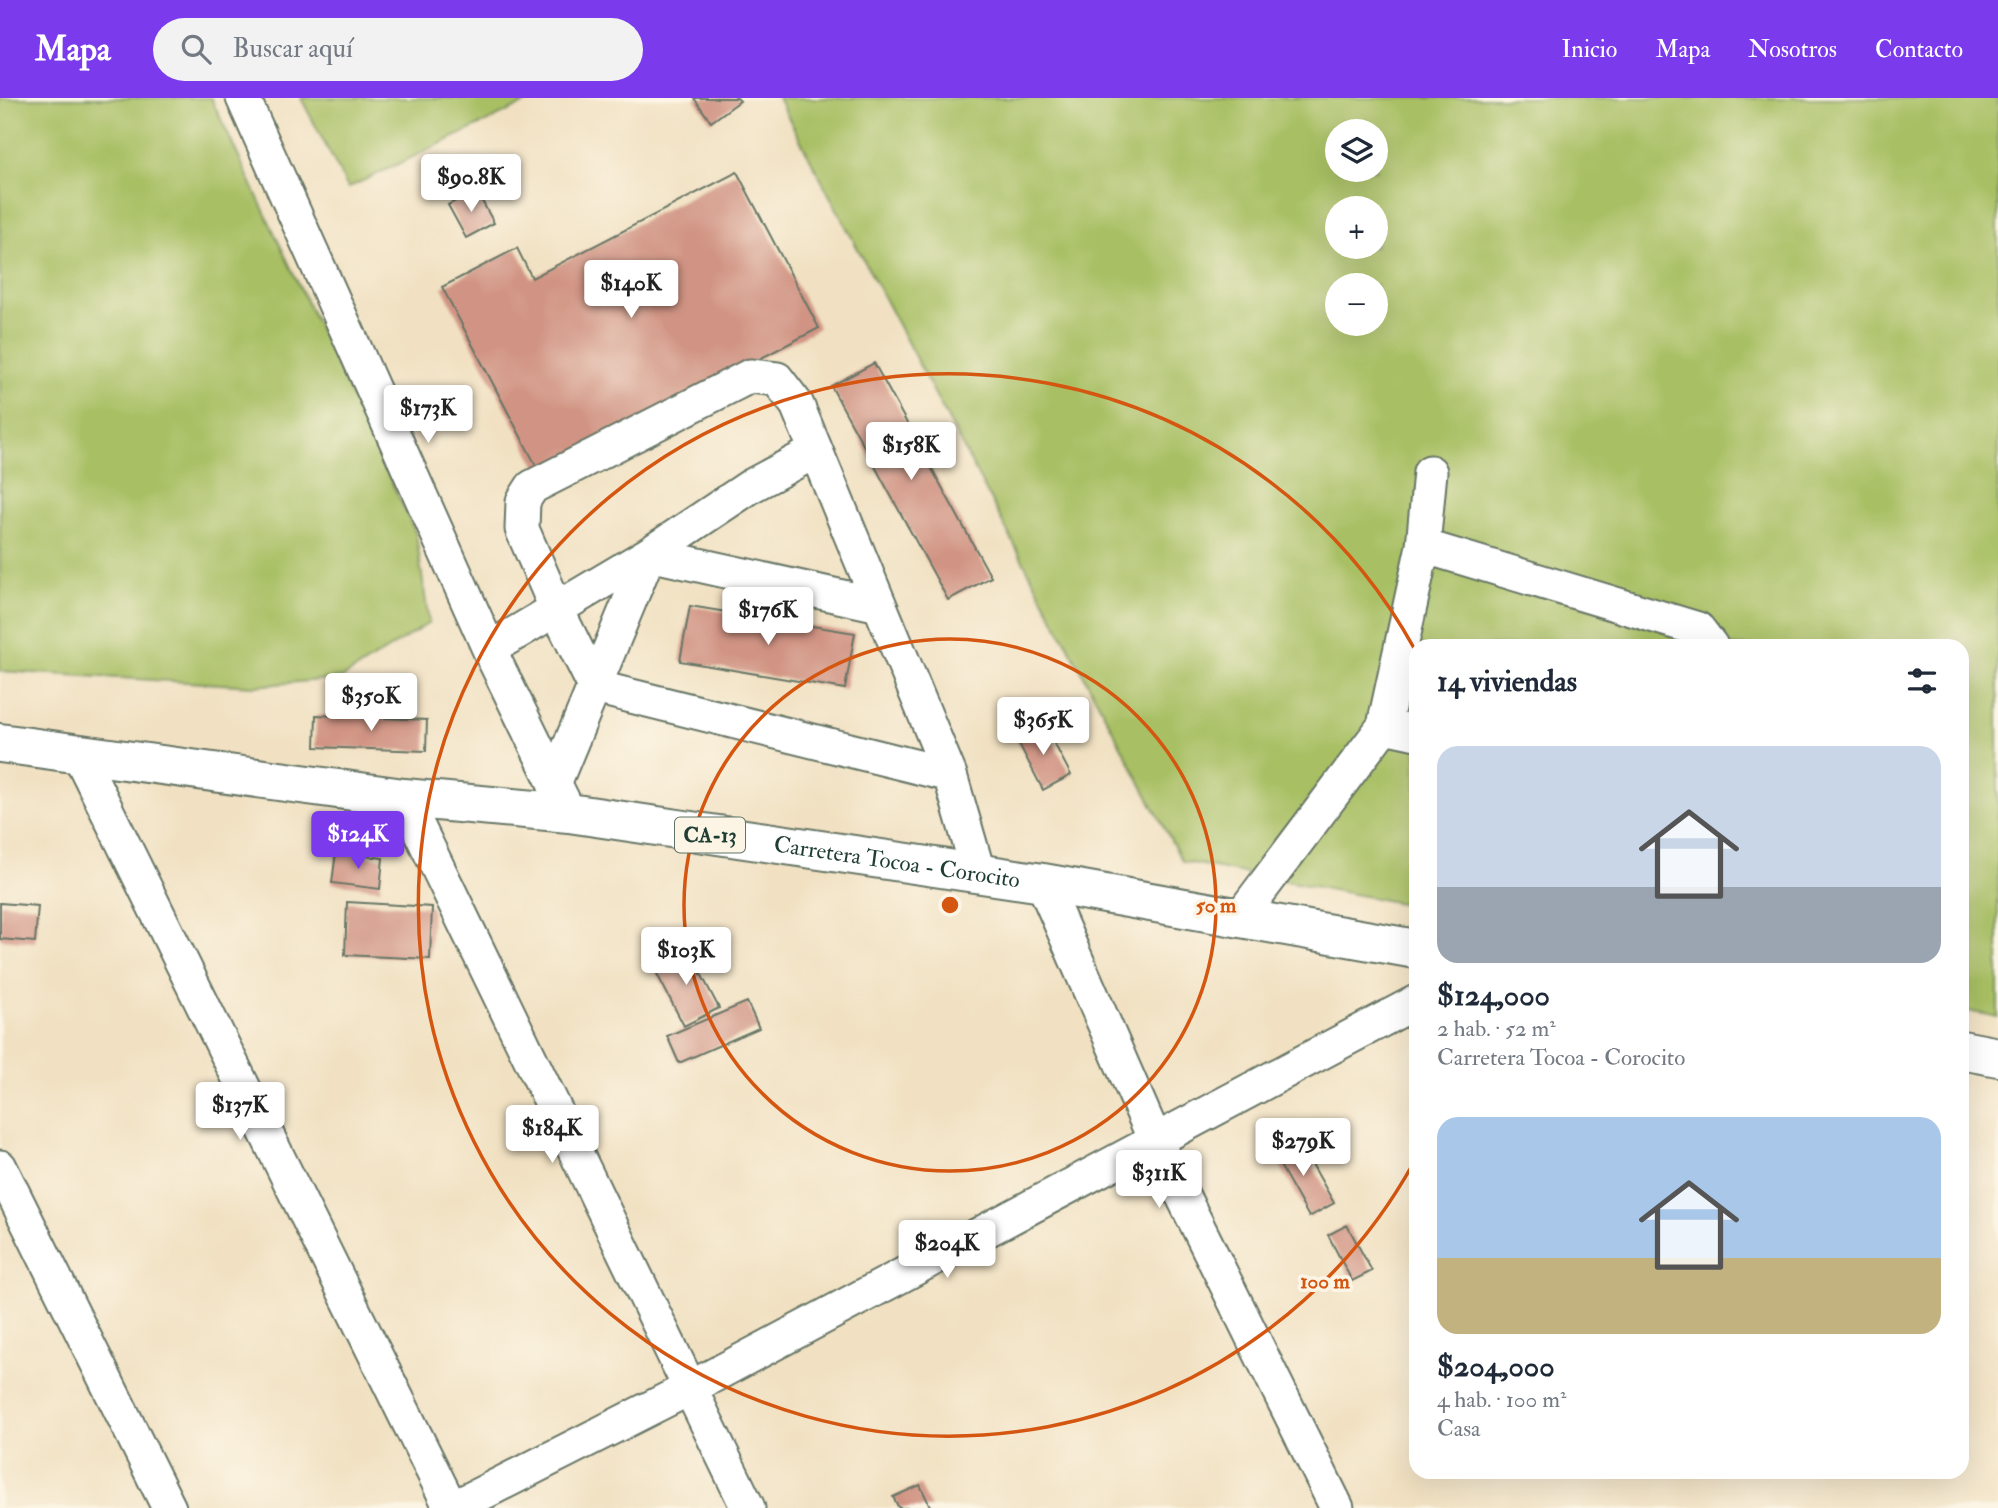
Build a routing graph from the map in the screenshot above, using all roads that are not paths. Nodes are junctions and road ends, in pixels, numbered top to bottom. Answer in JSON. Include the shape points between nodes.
{"nodes":[{"id":1,"x":243,"y":98,"type":"edge"},
{"id":2,"x":816,"y":451,"type":"junction"},
{"id":3,"x":1430,"y":472,"type":"dead end"},
{"id":4,"x":1423,"y":546,"type":"junction"},
{"id":5,"x":649,"y":554,"type":"junction"},
{"id":6,"x":879,"y":605,"type":"junction"},
{"id":7,"x":556,"y":610,"type":"junction"},
{"id":8,"x":1706,"y":639,"type":"edge"},
{"id":9,"x":489,"y":649,"type":"junction"},
{"id":10,"x":596,"y":687,"type":"junction"},
{"id":11,"x":1384,"y":726,"type":"junction"},
{"id":12,"x":1409,"y":731,"type":"edge"},
{"id":13,"x":0,"y":743,"type":"edge"},
{"id":14,"x":78,"y":752,"type":"junction"},
{"id":15,"x":950,"y":775,"type":"junction"},
{"id":16,"x":404,"y":798,"type":"junction"},
{"id":17,"x":561,"y":799,"type":"junction"},
{"id":18,"x":979,"y":875,"type":"junction"},
{"id":19,"x":1043,"y":883,"type":"junction"},
{"id":20,"x":1241,"y":916,"type":"junction"},
{"id":21,"x":1409,"y":948,"type":"edge"},
{"id":22,"x":1409,"y":1006,"type":"edge"},
{"id":23,"x":1969,"y":1051,"type":"edge"},
{"id":24,"x":1998,"y":1057,"type":"edge"},
{"id":25,"x":1154,"y":1139,"type":"junction"},
{"id":26,"x":0,"y":1167,"type":"edge"},
{"id":27,"x":690,"y":1388,"type":"junction"},
{"id":28,"x":169,"y":1508,"type":"edge"},
{"id":29,"x":452,"y":1508,"type":"edge"},
{"id":30,"x":748,"y":1508,"type":"edge"},
{"id":31,"x":1337,"y":1508,"type":"edge"}],
"edges":[{"from":1,"to":9,"type":"street"},
{"from":2,"to":5,"type":"street","via":[[751,486]]},
{"from":2,"to":6,"type":"street"},
{"from":2,"to":7,"type":"street","via":[[797,405],[777,379],[750,376],[531,487],[523,501],[522,529]]},
{"from":3,"to":4,"type":"street"},
{"from":4,"to":8,"type":"street","via":[[1698,629]]},
{"from":4,"to":11,"type":"street"},
{"from":5,"to":6,"type":"street"},
{"from":5,"to":7,"type":"street"},
{"from":5,"to":10,"type":"street"},
{"from":6,"to":15,"type":"street"},
{"from":7,"to":9,"type":"street"},
{"from":7,"to":10,"type":"street"},
{"from":9,"to":17,"type":"street"},
{"from":10,"to":15,"type":"street"},
{"from":10,"to":17,"type":"street"},
{"from":11,"to":12,"type":"street"},
{"from":11,"to":20,"type":"street"},
{"from":13,"to":14,"type":"main road","name":"Carretera Tocoa - Corocito","number":"CA-13"},
{"from":14,"to":16,"type":"main road","name":"Carretera Tocoa - Corocito","number":"CA-13"},
{"from":14,"to":29,"type":"street"},
{"from":15,"to":18,"type":"street"},
{"from":16,"to":17,"type":"main road","name":"Carretera Tocoa - Corocito","number":"CA-13"},
{"from":16,"to":27,"type":"street"},
{"from":17,"to":18,"type":"main road","name":"Carretera Tocoa - Corocito","number":"CA-13"},
{"from":18,"to":19,"type":"main road","name":"Carretera Tocoa - Corocito","number":"CA-13"},
{"from":19,"to":20,"type":"main road","name":"Carretera Tocoa - Corocito","number":"CA-13"},
{"from":19,"to":25,"type":"street"},
{"from":20,"to":21,"type":"main road","name":"Carretera Tocoa - Corocito","number":"CA-13"},
{"from":22,"to":25,"type":"street"},
{"from":23,"to":24,"type":"main road"},
{"from":25,"to":27,"type":"street"},
{"from":25,"to":31,"type":"street"},
{"from":26,"to":28,"type":"street"},
{"from":27,"to":29,"type":"street"},
{"from":27,"to":30,"type":"street"}]}
